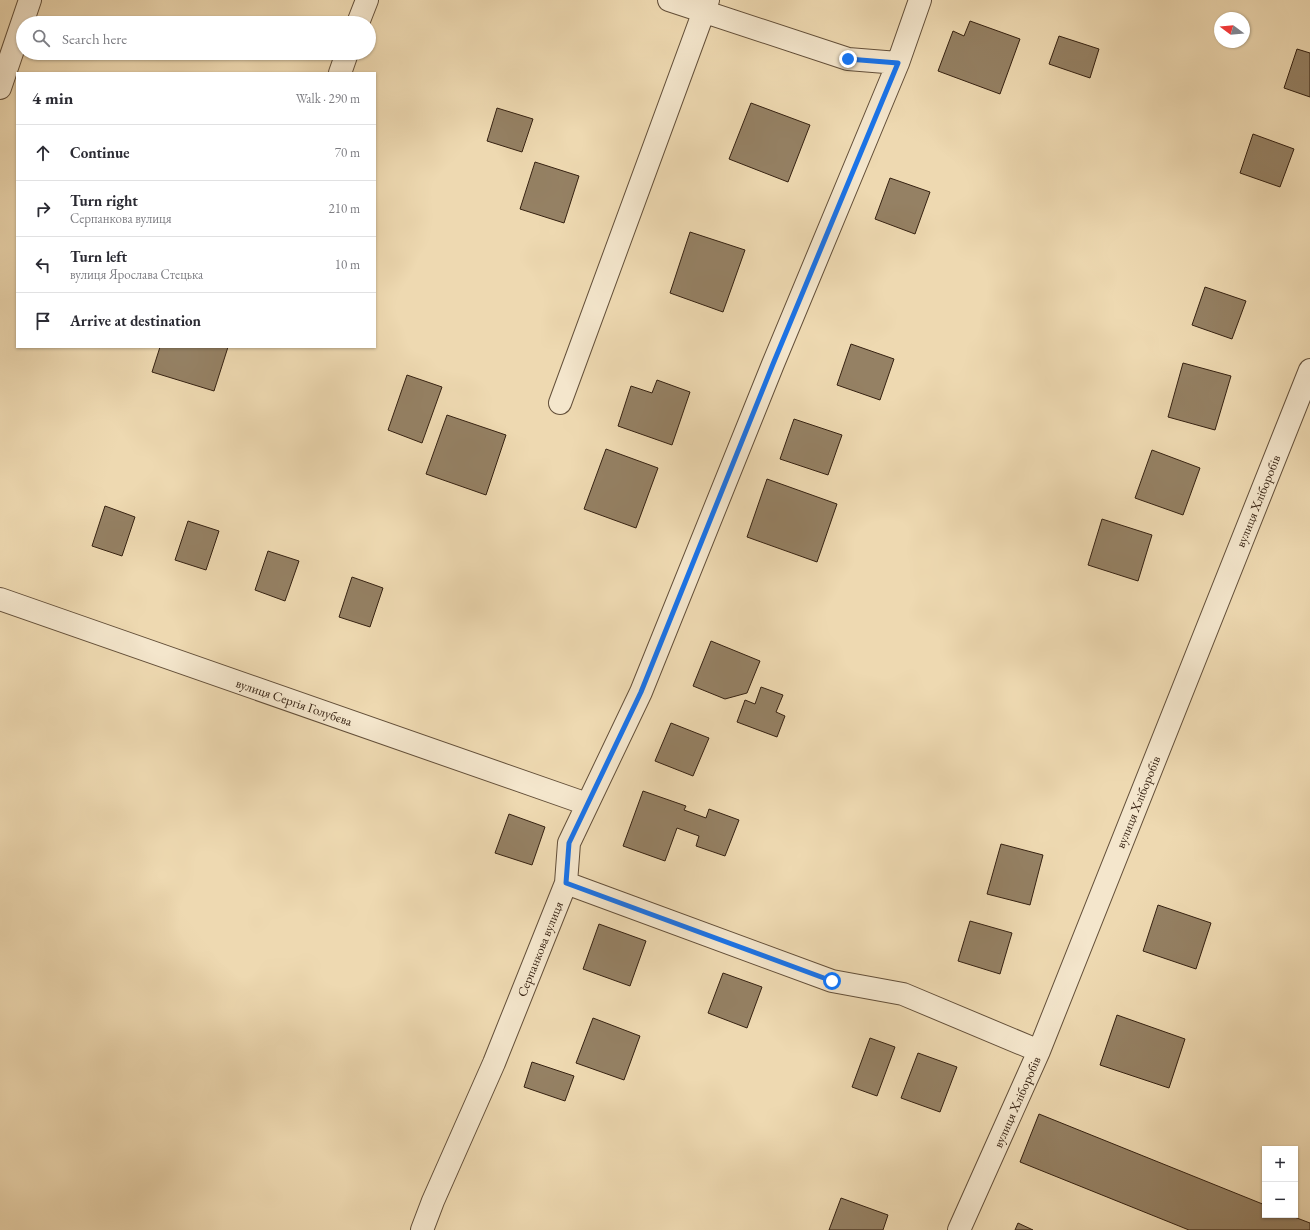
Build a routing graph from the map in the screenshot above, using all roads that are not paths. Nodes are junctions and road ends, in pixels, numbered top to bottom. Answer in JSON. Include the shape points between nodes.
{"nodes":[{"id":1,"x":30,"y":0,"type":"edge"},
{"id":2,"x":367,"y":0,"type":"edge"},
{"id":3,"x":669,"y":0,"type":"edge"},
{"id":4,"x":920,"y":0,"type":"edge"},
{"id":5,"x":706,"y":6,"type":"edge"},
{"id":6,"x":25,"y":16,"type":"edge"},
{"id":7,"x":361,"y":16,"type":"edge"},
{"id":8,"x":16,"y":41,"type":"edge"},
{"id":9,"x":345,"y":60,"type":"edge"},
{"id":10,"x":898,"y":63,"type":"junction"},
{"id":11,"x":340,"y":72,"type":"edge"},
{"id":12,"x":0,"y":88,"type":"edge"},
{"id":13,"x":1310,"y":370,"type":"edge"},
{"id":14,"x":560,"y":403,"type":"dead end"},
{"id":15,"x":0,"y":599,"type":"edge"},
{"id":16,"x":587,"y":804,"type":"junction"},
{"id":17,"x":566,"y":883,"type":"junction"},
{"id":18,"x":1039,"y":1051,"type":"junction"},
{"id":19,"x":422,"y":1230,"type":"edge"},
{"id":20,"x":959,"y":1230,"type":"edge"}],
"edges":[{"from":1,"to":6,"type":"street"},
{"from":2,"to":7,"type":"street"},
{"from":3,"to":5,"type":"street"},
{"from":4,"to":10,"type":"street","name":"Серпанкова вулиця"},
{"from":5,"to":10,"type":"street","via":[[848,59]]},
{"from":5,"to":14,"type":"street"},
{"from":8,"to":12,"type":"street"},
{"from":9,"to":11,"type":"street"},
{"from":10,"to":16,"type":"street","name":"Серпанкова вулиця","via":[[641,692]]},
{"from":13,"to":18,"type":"street","name":"вулиця Хліборобів"},
{"from":15,"to":16,"type":"street","name":"вулиця Сергія Голубєва"},
{"from":16,"to":17,"type":"street","name":"Серпанкова вулиця","via":[[569,843]]},
{"from":17,"to":18,"type":"street","via":[[832,981],[903,994]]},
{"from":17,"to":19,"type":"street","name":"Серпанкова вулиця","via":[[494,1063]]},
{"from":18,"to":20,"type":"street","name":"вулиця Хліборобів"}]}
